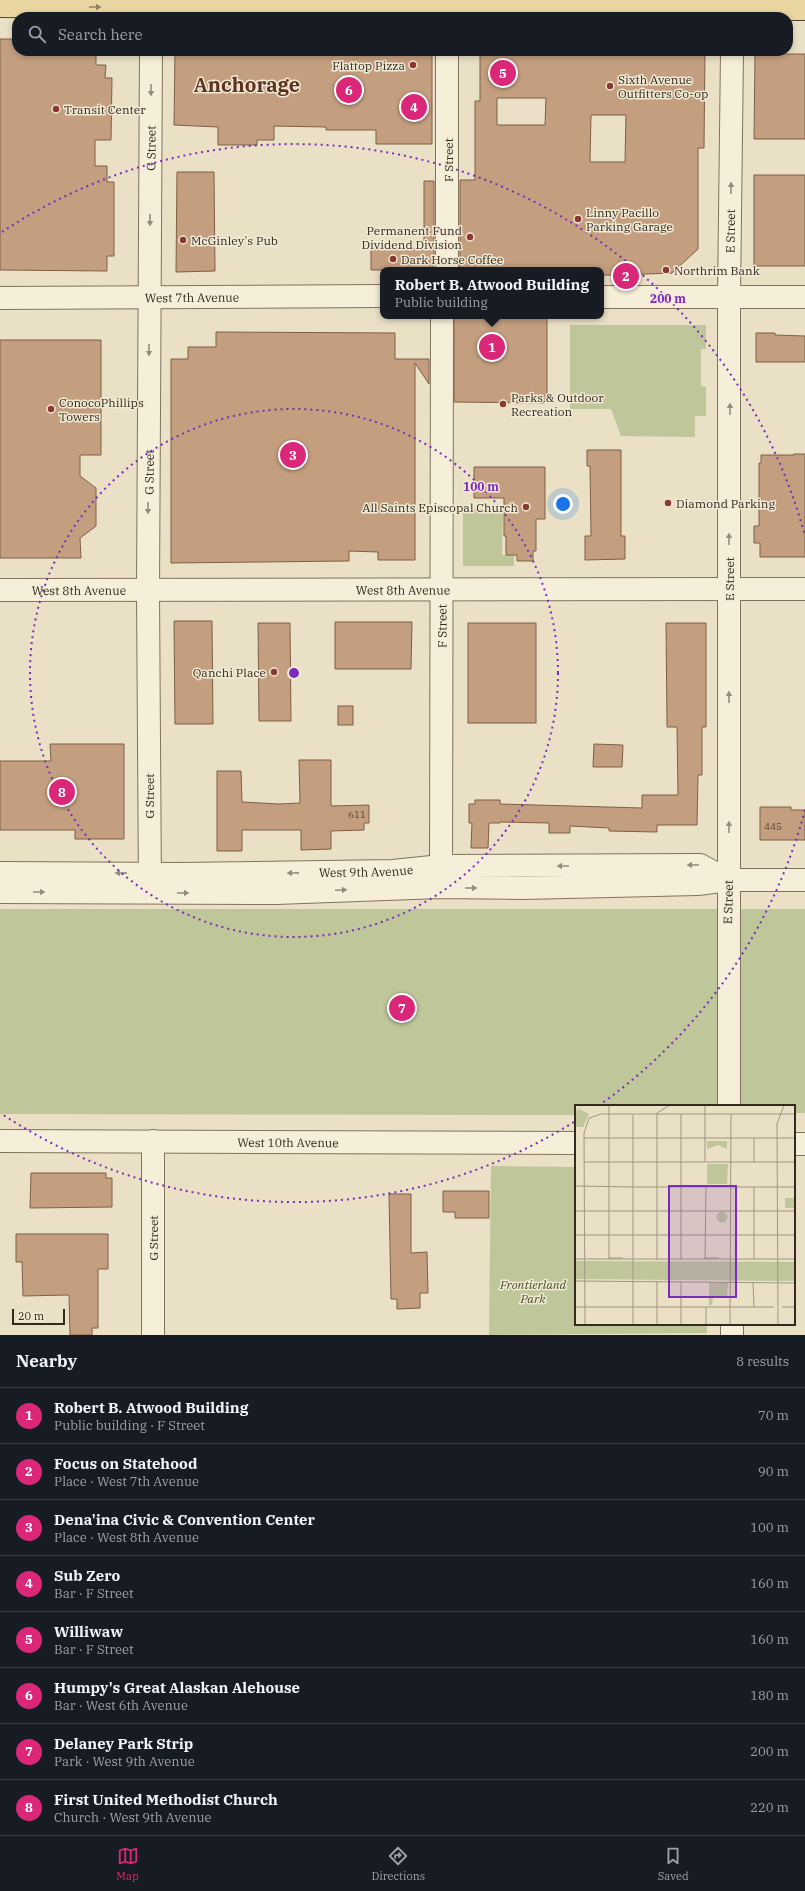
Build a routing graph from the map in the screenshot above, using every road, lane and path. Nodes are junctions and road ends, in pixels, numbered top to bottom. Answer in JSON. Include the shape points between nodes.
{"nodes":[{"id":1,"x":0,"y":6,"type":"edge"},
{"id":2,"x":151,"y":8,"type":"edge"},
{"id":3,"x":733,"y":8,"type":"edge"},
{"id":4,"x":805,"y":9,"type":"edge"},
{"id":5,"x":348,"y":12,"type":"edge"},
{"id":6,"x":542,"y":12,"type":"edge"},
{"id":7,"x":151,"y":56,"type":"edge"},
{"id":8,"x":447,"y":56,"type":"edge"},
{"id":9,"x":732,"y":56,"type":"edge"},
{"id":10,"x":447,"y":267,"type":"edge"},
{"id":11,"x":380,"y":296,"type":"edge"},
{"id":12,"x":149,"y":297,"type":"junction"},
{"id":13,"x":604,"y":297,"type":"edge"},
{"id":14,"x":730,"y":297,"type":"junction"},
{"id":15,"x":805,"y":297,"type":"edge"},
{"id":16,"x":0,"y":298,"type":"edge"},
{"id":17,"x":442,"y":319,"type":"edge"},
{"id":18,"x":441,"y":589,"type":"junction"},
{"id":19,"x":730,"y":589,"type":"junction"},
{"id":20,"x":805,"y":589,"type":"edge"},
{"id":21,"x":0,"y":590,"type":"edge"},
{"id":22,"x":148,"y":591,"type":"junction"},
{"id":23,"x":0,"y":873,"type":"edge"},
{"id":24,"x":441,"y":877,"type":"junction"},
{"id":25,"x":728,"y":880,"type":"junction"},
{"id":26,"x":805,"y":880,"type":"edge"},
{"id":27,"x":150,"y":883,"type":"junction"},
{"id":28,"x":0,"y":892,"type":"edge"},
{"id":29,"x":729,"y":1105,"type":"edge"},
{"id":30,"x":0,"y":1141,"type":"edge"},
{"id":31,"x":153,"y":1141,"type":"junction"},
{"id":32,"x":575,"y":1143,"type":"edge"},
{"id":33,"x":154,"y":1335,"type":"edge"}],
"edges":[{"from":1,"to":2,"type":"main road","one_way":true},
{"from":2,"to":5,"type":"main road"},
{"from":3,"to":4,"type":"main road"},
{"from":3,"to":6,"type":"main road"},
{"from":7,"to":12,"type":"street","name":"G Street","one_way":true},
{"from":8,"to":10,"type":"street","name":"F Street"},
{"from":14,"to":9,"type":"street","name":"E Street","one_way":true},
{"from":11,"to":12,"type":"street","name":"West 7th Avenue"},
{"from":12,"to":16,"type":"street","name":"West 7th Avenue"},
{"from":12,"to":22,"type":"street","name":"G Street","one_way":true},
{"from":13,"to":14,"type":"street"},
{"from":14,"to":15,"type":"street"},
{"from":19,"to":14,"type":"street","name":"E Street","one_way":true},
{"from":17,"to":18,"type":"street","name":"F Street"},
{"from":18,"to":19,"type":"street","name":"West 8th Avenue"},
{"from":18,"to":22,"type":"street","name":"West 8th Avenue"},
{"from":18,"to":24,"type":"street","name":"F Street"},
{"from":19,"to":20,"type":"street","name":"West 8th Avenue"},
{"from":25,"to":19,"type":"street","name":"E Street","one_way":true},
{"from":21,"to":22,"type":"street","name":"West 8th Avenue"},
{"from":22,"to":27,"type":"street","name":"G Street"},
{"from":27,"to":23,"type":"street","name":"West 9th Avenue","one_way":true},
{"from":24,"to":25,"type":"street","name":"West 9th Avenue","via":[[700,865]]},
{"from":24,"to":27,"type":"street","name":"West 9th Avenue","via":[[393,872]]},
{"from":25,"to":26,"type":"street","name":"West 9th Avenue"},
{"from":25,"to":29,"type":"street","name":"E Street"},
{"from":28,"to":27,"type":"street","name":"West 9th Avenue","one_way":true},
{"from":30,"to":31,"type":"street","name":"West 10th Avenue"},
{"from":31,"to":32,"type":"street","name":"West 10th Avenue"},
{"from":31,"to":33,"type":"street","name":"G Street"}]}
